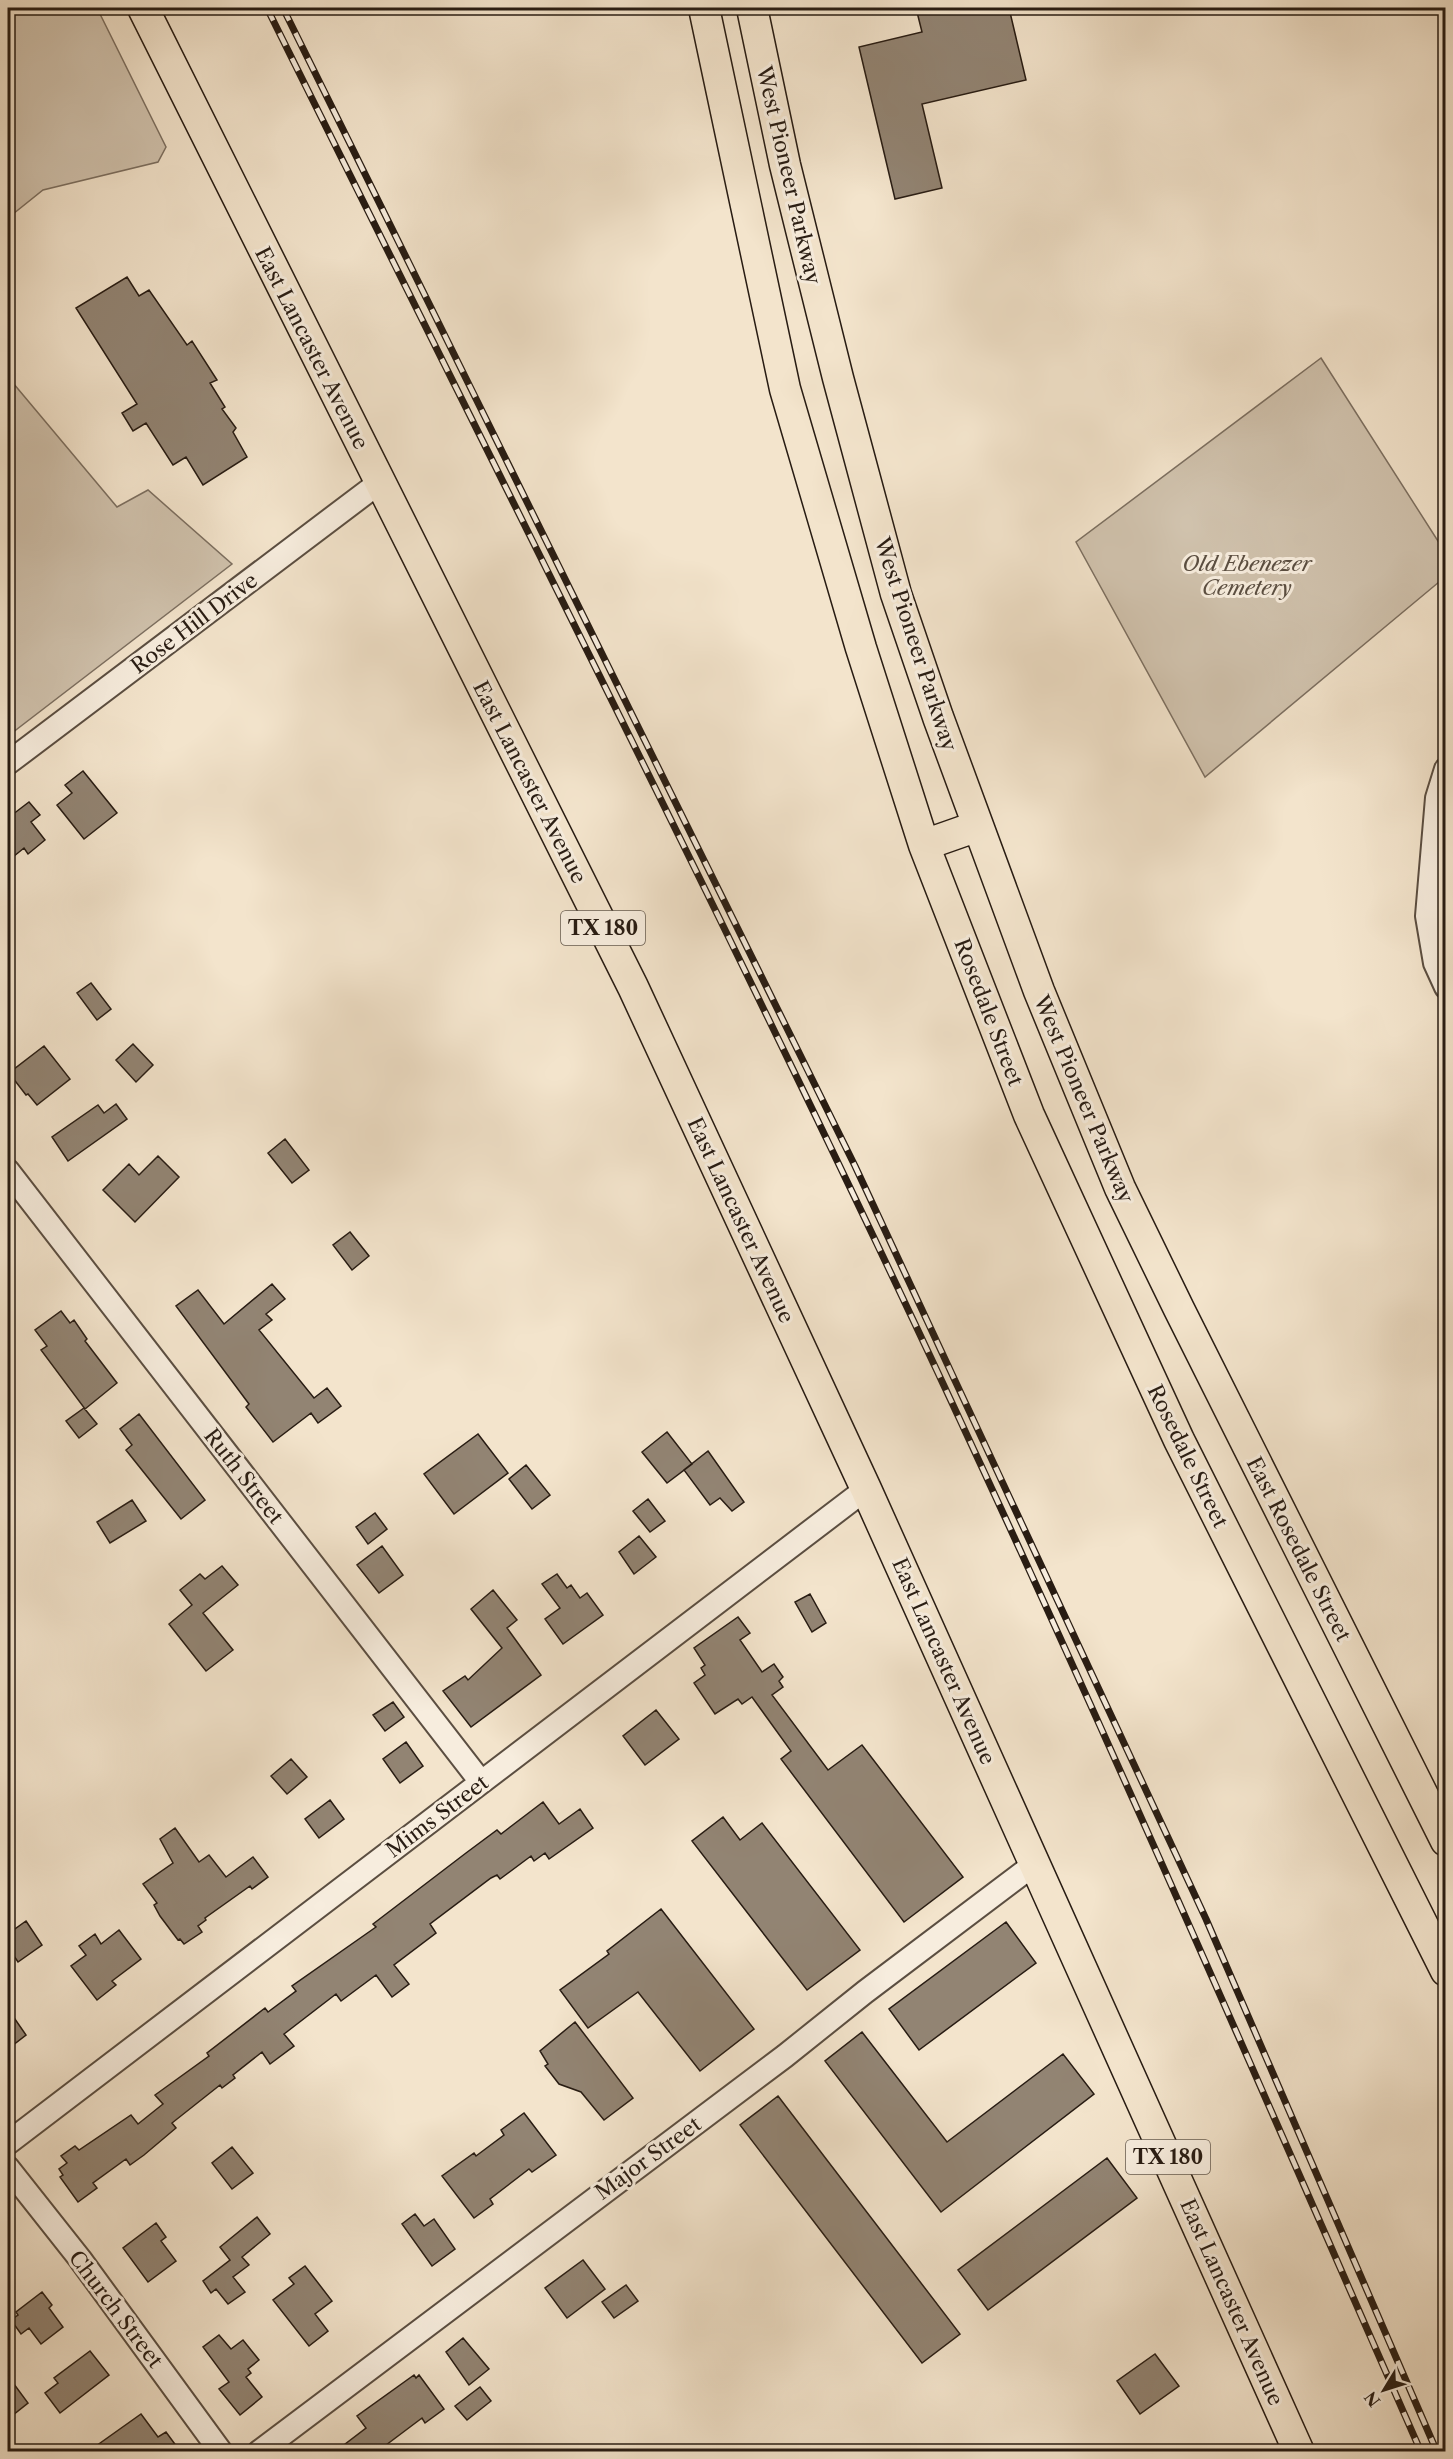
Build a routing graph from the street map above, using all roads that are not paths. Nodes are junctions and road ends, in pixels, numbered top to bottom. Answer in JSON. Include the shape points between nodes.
{"nodes":[{"id":1,"x":143,"y":8,"type":"edge"},
{"id":2,"x":704,"y":8,"type":"edge"},
{"id":3,"x":752,"y":8,"type":"edge"},
{"id":4,"x":380,"y":482,"type":"junction"},
{"id":5,"x":8,"y":764,"type":"edge"},
{"id":6,"x":1446,"y":769,"type":"edge"},
{"id":7,"x":978,"y":826,"type":"junction"},
{"id":8,"x":924,"y":845,"type":"junction"},
{"id":9,"x":1446,"y":987,"type":"edge"},
{"id":10,"x":8,"y":1171,"type":"edge"},
{"id":11,"x":1153,"y":1256,"type":"joint"},
{"id":12,"x":866,"y":1489,"type":"junction"},
{"id":13,"x":481,"y":1782,"type":"junction"},
{"id":14,"x":1446,"y":1840,"type":"edge"},
{"id":15,"x":1036,"y":1863,"type":"junction"},
{"id":16,"x":1446,"y":1971,"type":"edge"},
{"id":17,"x":8,"y":2143,"type":"edge"},
{"id":18,"x":8,"y":2168,"type":"edge"},
{"id":19,"x":221,"y":2451,"type":"edge"},
{"id":20,"x":259,"y":2451,"type":"edge"},
{"id":21,"x":1299,"y":2451,"type":"edge"}],
"edges":[{"from":1,"to":4,"type":"main road","name":"East Lancaster Avenue","number":"TX 180"},
{"from":2,"to":8,"type":"main road","via":[[784,389]]},
{"from":3,"to":7,"type":"main road","name":"West Pioneer Parkway","via":[[785,165],[896,594]]},
{"from":4,"to":5,"type":"street","name":"Rose Hill Drive"},
{"from":4,"to":12,"type":"main road","name":"East Lancaster Avenue","number":"TX 180","via":[[633,987]]},
{"from":6,"to":9,"type":"street","via":[[1437,798],[1426,916],[1435,963]]},
{"from":7,"to":8,"type":"main road"},
{"from":7,"to":11,"type":"main road","name":"West Pioneer Parkway","via":[[1039,991],[1120,1188]]},
{"from":8,"to":16,"type":"main road","name":"Rosedale Street","via":[[1029,1115],[1179,1440]]},
{"from":10,"to":13,"type":"street","name":"Ruth Street"},
{"from":11,"to":14,"type":"main road","name":"East Rosedale Street"},
{"from":12,"to":13,"type":"street","name":"Mims Street"},
{"from":12,"to":15,"type":"main road","name":"East Lancaster Avenue","number":"TX 180"},
{"from":13,"to":17,"type":"street","name":"Mims Street"},
{"from":15,"to":20,"type":"street","name":"Major Street"},
{"from":15,"to":21,"type":"main road","name":"East Lancaster Avenue","number":"TX 180"},
{"from":18,"to":19,"type":"street","name":"Church Street"}]}
